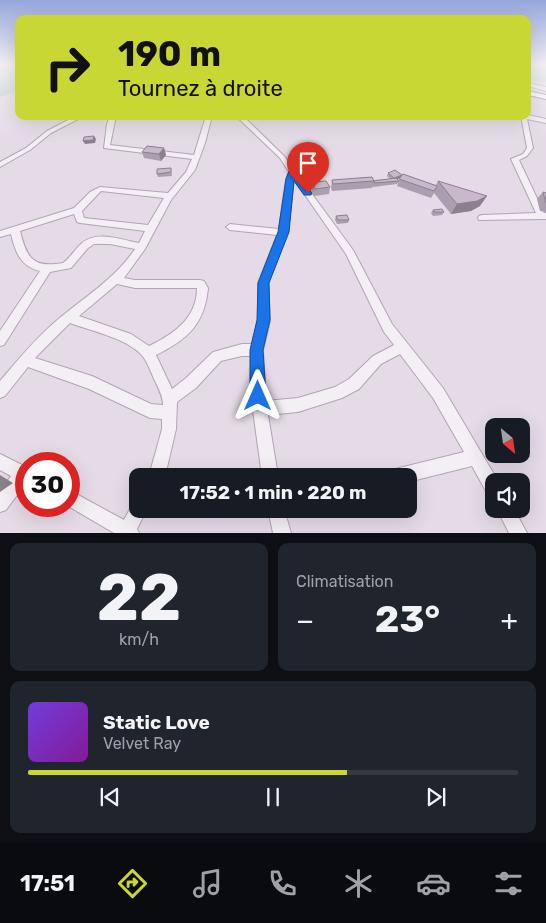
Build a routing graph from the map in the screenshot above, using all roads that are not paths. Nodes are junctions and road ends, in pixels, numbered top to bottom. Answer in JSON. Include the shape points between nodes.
{"nodes":[{"id":1,"x":531,"y":92,"type":"edge"},
{"id":2,"x":546,"y":95,"type":"edge"},
{"id":3,"x":531,"y":118,"type":"edge"},
{"id":4,"x":73,"y":120,"type":"edge"},
{"id":5,"x":112,"y":120,"type":"edge"},
{"id":6,"x":209,"y":120,"type":"edge"},
{"id":7,"x":244,"y":120,"type":"edge"},
{"id":8,"x":525,"y":120,"type":"edge"},
{"id":9,"x":546,"y":121,"type":"edge"},
{"id":10,"x":196,"y":157,"type":"junction"},
{"id":11,"x":0,"y":165,"type":"edge"},
{"id":12,"x":292,"y":173,"type":"junction"},
{"id":13,"x":170,"y":196,"type":"junction"},
{"id":14,"x":76,"y":210,"type":"junction"},
{"id":15,"x":543,"y":216,"type":"edge"},
{"id":16,"x":482,"y":218,"type":"dead end"},
{"id":17,"x":230,"y":227,"type":"dead end"},
{"id":18,"x":150,"y":228,"type":"junction"},
{"id":19,"x":15,"y":229,"type":"junction"},
{"id":20,"x":283,"y":232,"type":"junction"},
{"id":21,"x":0,"y":234,"type":"edge"},
{"id":22,"x":142,"y":247,"type":"junction"},
{"id":23,"x":47,"y":269,"type":"junction"},
{"id":24,"x":116,"y":280,"type":"junction"},
{"id":25,"x":68,"y":318,"type":"junction"},
{"id":26,"x":5,"y":327,"type":"edge"},
{"id":27,"x":0,"y":341,"type":"edge"},
{"id":28,"x":401,"y":346,"type":"junction"},
{"id":29,"x":256,"y":350,"type":"junction"},
{"id":30,"x":148,"y":353,"type":"junction"},
{"id":31,"x":27,"y":361,"type":"junction"},
{"id":32,"x":0,"y":391,"type":"edge"},
{"id":33,"x":170,"y":405,"type":"junction"},
{"id":34,"x":260,"y":409,"type":"junction"},
{"id":35,"x":476,"y":457,"type":"junction"},
{"id":36,"x":0,"y":462,"type":"edge"},
{"id":37,"x":159,"y":468,"type":"edge"},
{"id":38,"x":269,"y":468,"type":"edge"},
{"id":39,"x":15,"y":469,"type":"edge"},
{"id":40,"x":417,"y":472,"type":"edge"},
{"id":41,"x":485,"y":473,"type":"edge"},
{"id":42,"x":15,"y":486,"type":"edge"},
{"id":43,"x":0,"y":504,"type":"edge"},
{"id":44,"x":80,"y":504,"type":"edge"},
{"id":45,"x":134,"y":518,"type":"edge"},
{"id":46,"x":278,"y":518,"type":"edge"},
{"id":47,"x":510,"y":518,"type":"edge"},
{"id":48,"x":127,"y":532,"type":"edge"},
{"id":49,"x":282,"y":533,"type":"edge"},
{"id":50,"x":518,"y":533,"type":"edge"}],
"edges":[{"from":1,"to":2,"type":"highway"},
{"from":3,"to":9,"type":"street"},
{"from":4,"to":11,"type":"street"},
{"from":5,"to":10,"type":"street","via":[[106,147]]},
{"from":6,"to":10,"type":"street"},
{"from":7,"to":12,"type":"street","via":[[282,157]]},
{"from":8,"to":15,"type":"street","via":[[530,148],[525,155],[515,159]]},
{"from":10,"to":13,"type":"street","via":[[191,170]]},
{"from":12,"to":20,"type":"street"},
{"from":12,"to":28,"type":"street","via":[[353,258],[388,328]]},
{"from":13,"to":14,"type":"street","via":[[100,189]]},
{"from":13,"to":18,"type":"street"},
{"from":14,"to":18,"type":"street","via":[[80,220]]},
{"from":14,"to":19,"type":"street"},
{"from":15,"to":16,"type":"street"},
{"from":17,"to":20,"type":"street"},
{"from":18,"to":22,"type":"street"},
{"from":19,"to":21,"type":"street"},
{"from":19,"to":23,"type":"street","via":[[23,257],[34,267]]},
{"from":20,"to":29,"type":"street","via":[[264,283],[264,320]]},
{"from":22,"to":23,"type":"street","via":[[94,241],[86,244],[66,266]]},
{"from":22,"to":24,"type":"street"},
{"from":23,"to":26,"type":"street"},
{"from":24,"to":25,"type":"street"},
{"from":24,"to":30,"type":"street","via":[[134,284],[200,284],[203,288],[200,312],[188,328],[174,341]]},
{"from":25,"to":30,"type":"street","via":[[126,338]]},
{"from":25,"to":31,"type":"street"},
{"from":26,"to":27,"type":"street"},
{"from":28,"to":34,"type":"street","via":[[377,360],[354,384],[337,393],[298,405]]},
{"from":28,"to":35,"type":"street","via":[[438,393]]},
{"from":29,"to":33,"type":"street","via":[[217,356]]},
{"from":29,"to":34,"type":"street"},
{"from":30,"to":33,"type":"street"},
{"from":31,"to":32,"type":"street"},
{"from":31,"to":33,"type":"street","via":[[92,382],[150,411]]},
{"from":33,"to":37,"type":"street","via":[[169,429]]},
{"from":34,"to":38,"type":"street"},
{"from":35,"to":40,"type":"street"},
{"from":35,"to":41,"type":"street"},
{"from":36,"to":39,"type":"street"},
{"from":42,"to":43,"type":"street"},
{"from":44,"to":48,"type":"street"},
{"from":45,"to":48,"type":"street"},
{"from":46,"to":49,"type":"street"},
{"from":47,"to":50,"type":"street"}]}
